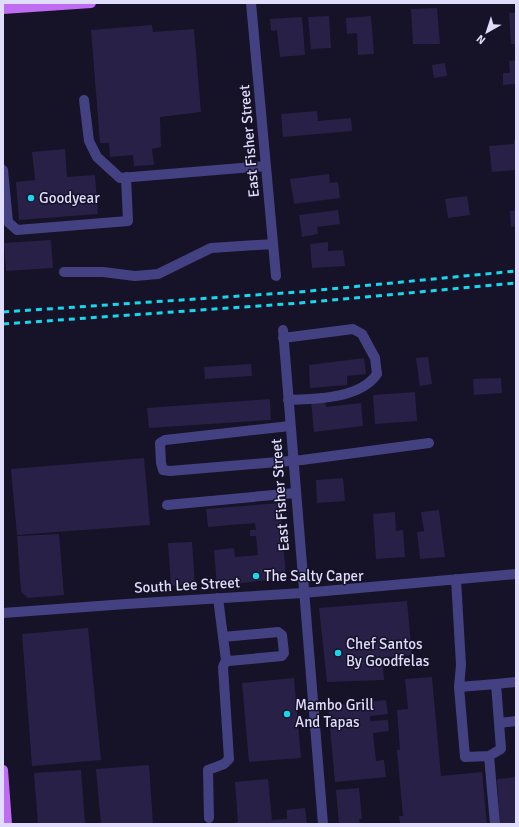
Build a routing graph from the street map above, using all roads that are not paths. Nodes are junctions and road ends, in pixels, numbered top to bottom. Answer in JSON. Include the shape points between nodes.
{"nodes":[{"id":1,"x":91,"y":3,"type":"edge"},
{"id":2,"x":251,"y":3,"type":"edge"},
{"id":3,"x":3,"y":9,"type":"edge"},
{"id":4,"x":84,"y":100,"type":"dead end"},
{"id":5,"x":266,"y":166,"type":"junction"},
{"id":6,"x":3,"y":170,"type":"edge"},
{"id":7,"x":126,"y":177,"type":"junction"},
{"id":8,"x":273,"y":244,"type":"junction"},
{"id":9,"x":64,"y":272,"type":"dead end"},
{"id":10,"x":276,"y":276,"type":"dead end"},
{"id":11,"x":288,"y":400,"type":"junction"},
{"id":12,"x":290,"y":426,"type":"junction"},
{"id":13,"x":429,"y":443,"type":"dead end"},
{"id":14,"x":293,"y":461,"type":"junction"},
{"id":15,"x":295,"y":493,"type":"junction"},
{"id":16,"x":167,"y":505,"type":"dead end"},
{"id":17,"x":516,"y":574,"type":"edge"},
{"id":18,"x":456,"y":579,"type":"junction"},
{"id":19,"x":303,"y":593,"type":"junction"},
{"id":20,"x":218,"y":598,"type":"junction"},
{"id":21,"x":3,"y":613,"type":"edge"},
{"id":22,"x":223,"y":637,"type":"junction"},
{"id":23,"x":226,"y":660,"type":"junction"},
{"id":24,"x":516,"y":682,"type":"edge"},
{"id":25,"x":496,"y":684,"type":"junction"},
{"id":26,"x":459,"y":687,"type":"junction"},
{"id":27,"x":516,"y":721,"type":"edge"},
{"id":28,"x":499,"y":722,"type":"junction"},
{"id":29,"x":489,"y":756,"type":"junction"},
{"id":30,"x":3,"y":770,"type":"edge"},
{"id":31,"x":209,"y":818,"type":"dead end"},
{"id":32,"x":7,"y":824,"type":"edge"},
{"id":33,"x":323,"y":824,"type":"edge"},
{"id":34,"x":495,"y":824,"type":"edge"}],
"edges":[{"from":1,"to":3,"type":"main road"},
{"from":2,"to":5,"type":"street","name":"East Fisher Street"},
{"from":4,"to":7,"type":"street","via":[[89,141],[96,157],[120,178]]},
{"from":5,"to":7,"type":"street"},
{"from":5,"to":8,"type":"street","name":"East Fisher Street"},
{"from":6,"to":7,"type":"street","via":[[8,222],[17,230],[128,221]]},
{"from":8,"to":9,"type":"street","via":[[211,248],[158,274],[135,276],[103,272]]},
{"from":8,"to":10,"type":"street","name":"East Fisher Street"},
{"from":11,"to":11,"type":"street","name":"East Fisher Street","via":[[283,334],[353,329],[362,334],[375,358],[377,374],[371,383],[349,393]]},
{"from":11,"to":12,"type":"street","name":"East Fisher Street"},
{"from":12,"to":14,"type":"street","name":"East Fisher Street"},
{"from":12,"to":14,"type":"street","via":[[165,440],[160,443],[161,463],[163,470],[170,471]]},
{"from":13,"to":14,"type":"street"},
{"from":14,"to":15,"type":"street","name":"East Fisher Street"},
{"from":15,"to":16,"type":"street"},
{"from":15,"to":19,"type":"street","name":"East Fisher Street"},
{"from":17,"to":18,"type":"street","name":"South Lee Street"},
{"from":18,"to":19,"type":"street","name":"South Lee Street"},
{"from":18,"to":26,"type":"street","via":[[462,665]]},
{"from":19,"to":20,"type":"street","name":"South Lee Street"},
{"from":19,"to":33,"type":"street","name":"East Fisher Street"},
{"from":20,"to":21,"type":"street","name":"South Lee Street"},
{"from":20,"to":22,"type":"street"},
{"from":22,"to":23,"type":"street"},
{"from":22,"to":23,"type":"street","via":[[278,632],[282,635],[282,656]]},
{"from":23,"to":31,"type":"street","via":[[223,667],[229,759],[224,764],[208,770]]},
{"from":24,"to":25,"type":"street"},
{"from":25,"to":26,"type":"street"},
{"from":25,"to":28,"type":"street"},
{"from":26,"to":29,"type":"street","via":[[465,757]]},
{"from":27,"to":28,"type":"street"},
{"from":28,"to":29,"type":"street","via":[[500,749]]},
{"from":29,"to":34,"type":"street"},
{"from":30,"to":32,"type":"main road"}]}
